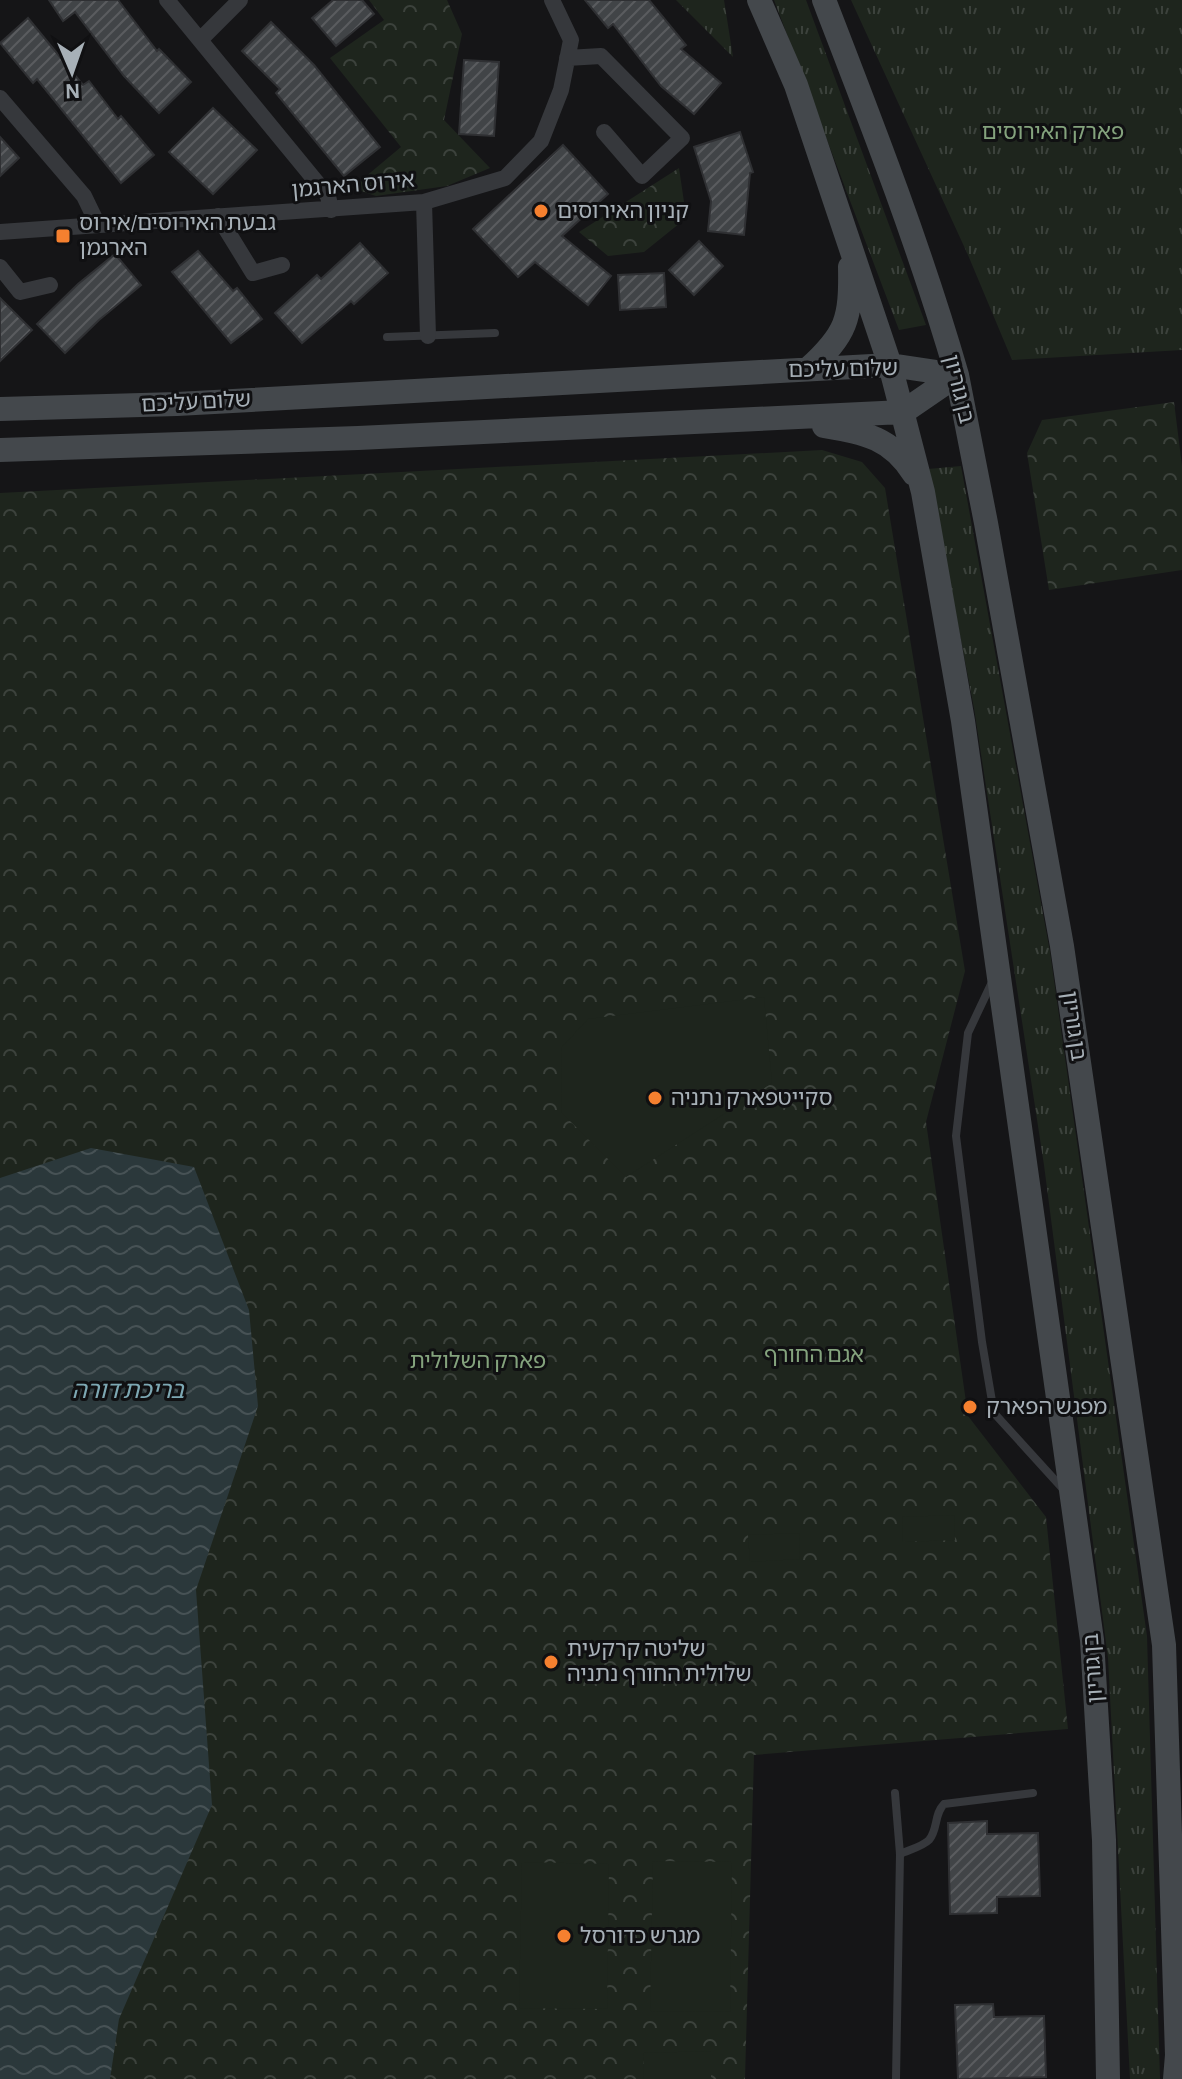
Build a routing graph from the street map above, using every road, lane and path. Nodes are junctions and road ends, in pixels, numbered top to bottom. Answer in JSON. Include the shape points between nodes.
{"nodes":[{"id":1,"x":167,"y":0,"type":"edge"},
{"id":2,"x":240,"y":0,"type":"edge"},
{"id":3,"x":552,"y":0,"type":"edge"},
{"id":4,"x":759,"y":0,"type":"edge"},
{"id":5,"x":824,"y":0,"type":"edge"},
{"id":6,"x":200,"y":40,"type":"junction"},
{"id":7,"x":567,"y":58,"type":"junction"},
{"id":8,"x":0,"y":98,"type":"edge"},
{"id":9,"x":604,"y":132,"type":"dead end"},
{"id":10,"x":424,"y":202,"type":"junction"},
{"id":11,"x":331,"y":210,"type":"junction"},
{"id":12,"x":218,"y":216,"type":"junction"},
{"id":13,"x":98,"y":225,"type":"junction"},
{"id":14,"x":0,"y":232,"type":"edge"},
{"id":15,"x":850,"y":249,"type":"junction"},
{"id":16,"x":282,"y":265,"type":"dead end"},
{"id":17,"x":0,"y":267,"type":"edge"},
{"id":18,"x":50,"y":285,"type":"dead end"},
{"id":19,"x":495,"y":333,"type":"dead end"},
{"id":20,"x":428,"y":336,"type":"junction"},
{"id":21,"x":387,"y":337,"type":"dead end"},
{"id":22,"x":890,"y":365,"type":"junction"},
{"id":23,"x":808,"y":369,"type":"junction"},
{"id":24,"x":957,"y":375,"type":"junction"},
{"id":25,"x":0,"y":409,"type":"edge"},
{"id":26,"x":903,"y":412,"type":"junction"},
{"id":27,"x":782,"y":418,"type":"junction"},
{"id":28,"x":0,"y":450,"type":"edge"},
{"id":29,"x":923,"y":492,"type":"junction"},
{"id":30,"x":997,"y":972,"type":"junction"},
{"id":31,"x":1073,"y":1501,"type":"junction"},
{"id":32,"x":895,"y":1793,"type":"dead end"},
{"id":33,"x":1033,"y":1793,"type":"dead end"},
{"id":34,"x":900,"y":1854,"type":"junction"},
{"id":35,"x":896,"y":2079,"type":"edge"},
{"id":36,"x":1108,"y":2079,"type":"edge"},
{"id":37,"x":1175,"y":2079,"type":"edge"}],
"edges":[{"from":1,"to":6,"type":"street"},
{"from":2,"to":6,"type":"street"},
{"from":3,"to":7,"type":"street","name":"אירוס הארגמן","via":[[571,40]]},
{"from":4,"to":15,"type":"main road","name":"בן גוריון","via":[[796,85]]},
{"from":5,"to":24,"type":"main road","name":"בן גוריון","via":[[896,188]]},
{"from":6,"to":11,"type":"street","via":[[328,196]]},
{"from":7,"to":9,"type":"street","via":[[601,56],[682,138],[642,176]]},
{"from":7,"to":10,"type":"street","name":"אירוס הארגמן","via":[[541,141],[514,169],[505,178]]},
{"from":8,"to":13,"type":"street","via":[[84,196]]},
{"from":10,"to":11,"type":"street","name":"אירוס הארגמן"},
{"from":10,"to":20,"type":"street"},
{"from":11,"to":12,"type":"street","name":"אירוס הארגמן"},
{"from":12,"to":13,"type":"street","name":"אירוס הארגמן"},
{"from":12,"to":16,"type":"street","via":[[253,273]]},
{"from":13,"to":14,"type":"street","name":"אירוס הארגמן"},
{"from":15,"to":22,"type":"main road","name":"בן גוריון"},
{"from":15,"to":23,"type":"main road","via":[[844,327]]},
{"from":17,"to":18,"type":"street","via":[[20,292]]},
{"from":19,"to":20,"type":"lane"},
{"from":20,"to":21,"type":"lane"},
{"from":22,"to":23,"type":"main road","name":"שלום עליכם"},
{"from":22,"to":24,"type":"main road","name":"שלום עליכם"},
{"from":22,"to":26,"type":"main road","name":"בן גוריון"},
{"from":23,"to":25,"type":"main road","name":"שלום עליכם"},
{"from":24,"to":26,"type":"main road","name":"שלום עליכם"},
{"from":24,"to":37,"type":"main road","name":"בן גוריון","via":[[1062,946],[1164,1645]]},
{"from":26,"to":27,"type":"main road","name":"שלום עליכם"},
{"from":26,"to":29,"type":"main road","name":"בן גוריון"},
{"from":27,"to":28,"type":"main road","name":"שלום עליכם"},
{"from":27,"to":29,"type":"main road","via":[[873,436],[894,448]]},
{"from":29,"to":30,"type":"main road","name":"בן גוריון","via":[[963,721]]},
{"from":30,"to":31,"type":"main road","name":"בן גוריון"},
{"from":30,"to":31,"type":"lane","via":[[968,1033],[956,1136],[982,1342],[994,1413]]},
{"from":31,"to":36,"type":"main road","name":"בן גוריון","via":[[1093,1656],[1104,1840]]},
{"from":32,"to":34,"type":"lane"},
{"from":33,"to":34,"type":"lane","via":[[944,1804],[927,1842]]},
{"from":34,"to":35,"type":"lane"}]}
